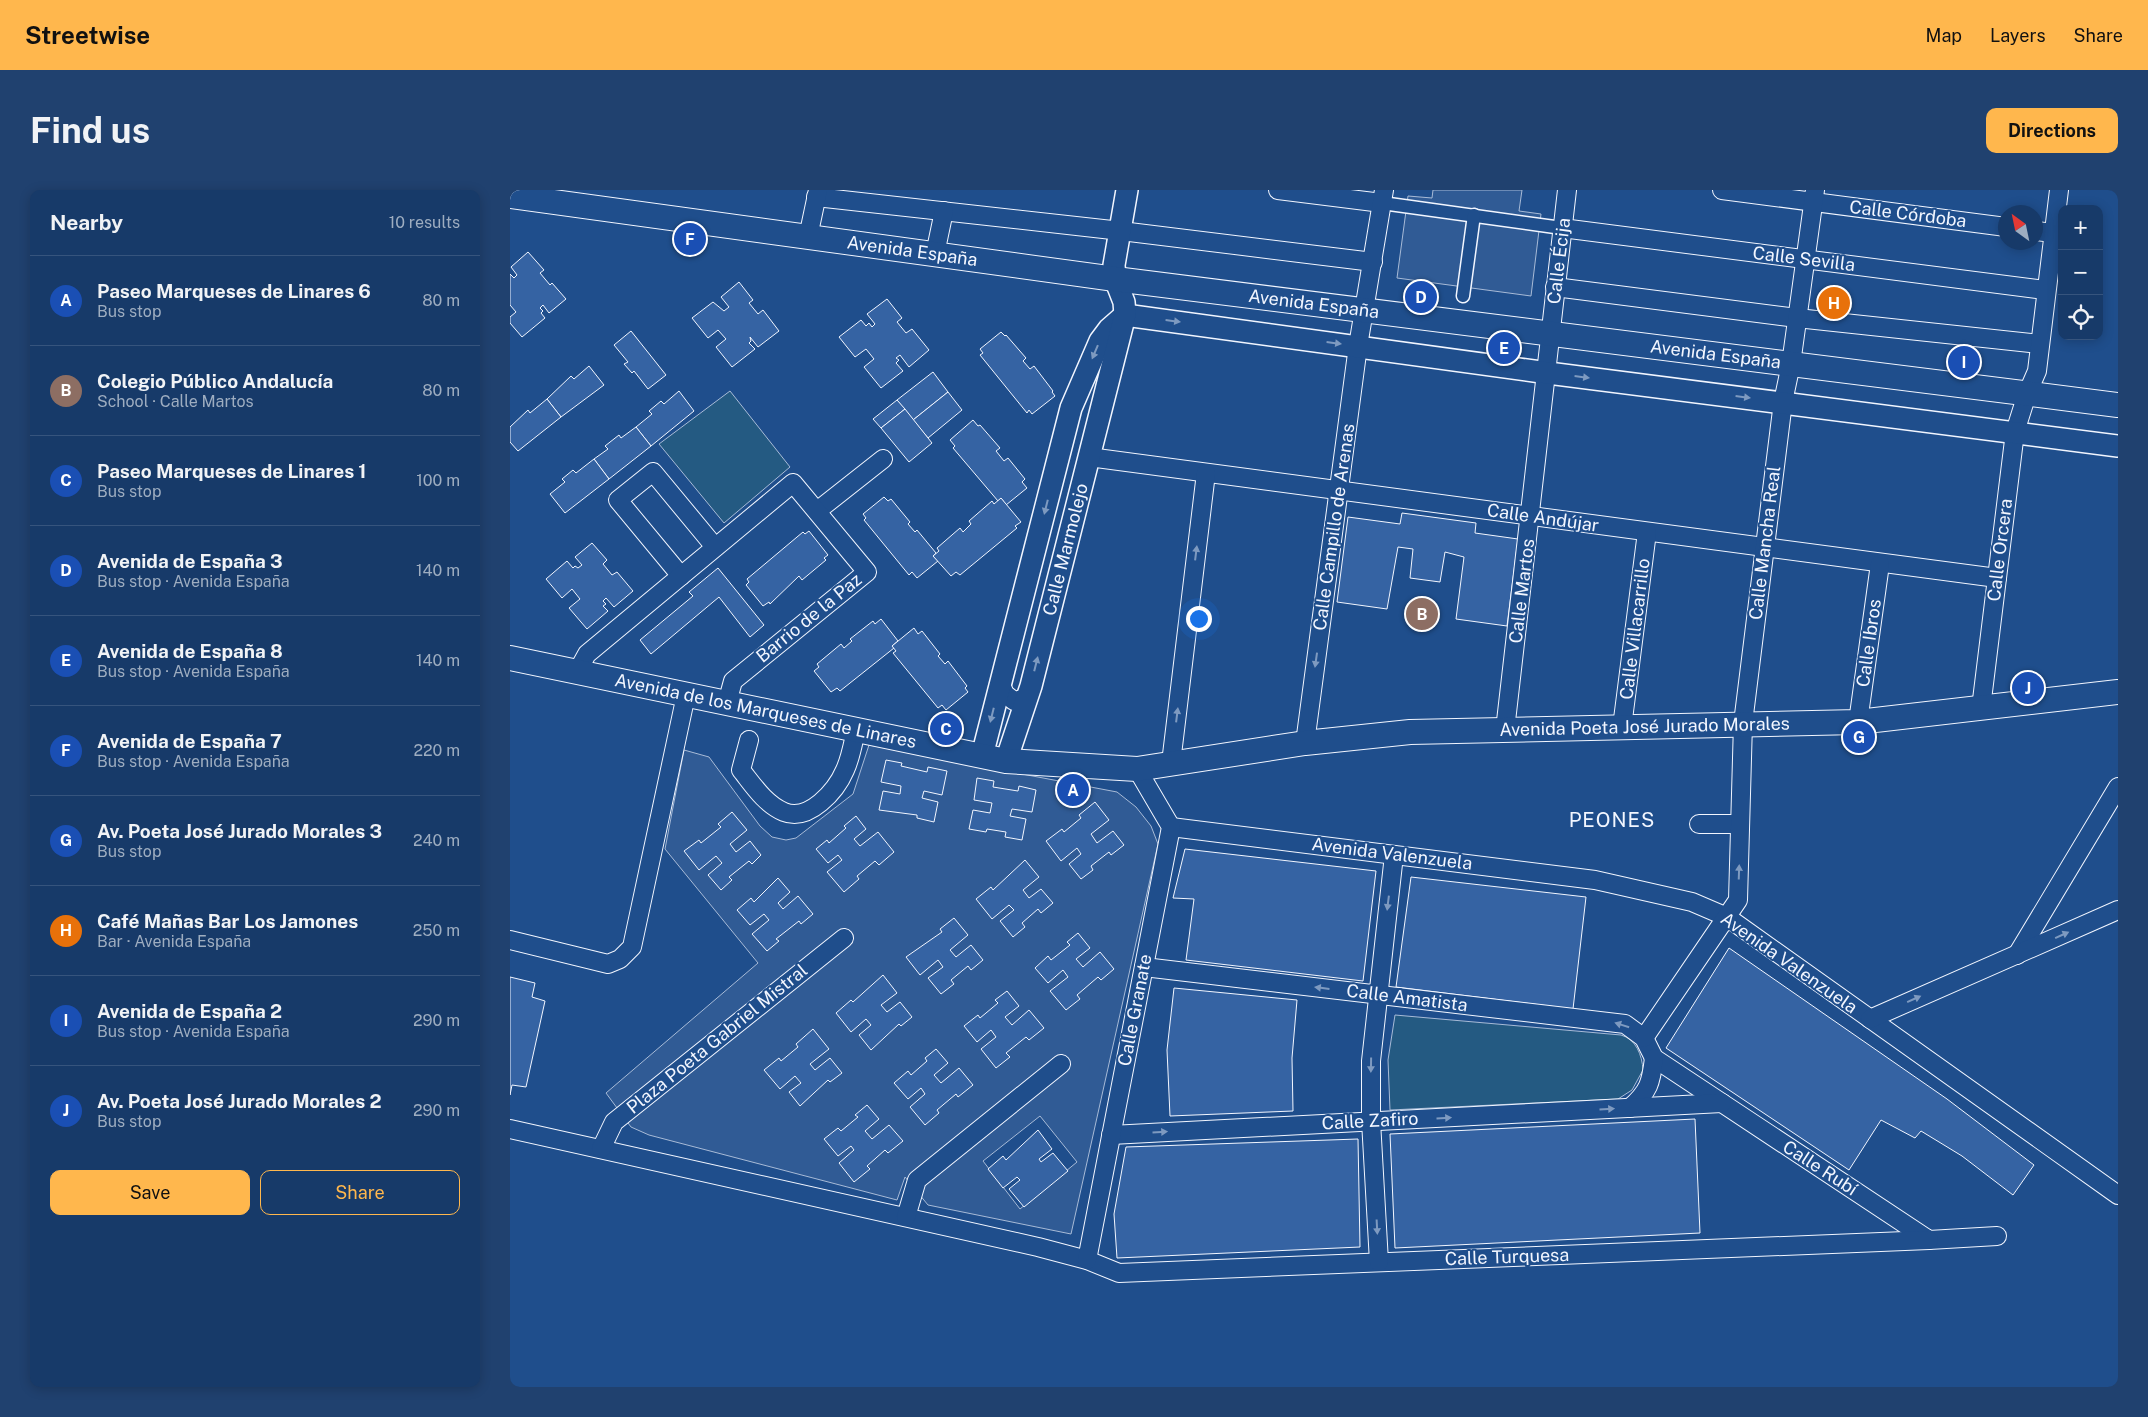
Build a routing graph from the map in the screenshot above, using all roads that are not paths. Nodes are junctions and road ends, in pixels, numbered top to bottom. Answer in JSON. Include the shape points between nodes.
{"nodes":[{"id":1,"x":1127,"y":190,"type":"edge"},
{"id":2,"x":1278,"y":190,"type":"edge"},
{"id":3,"x":1567,"y":190,"type":"edge"},
{"id":4,"x":1722,"y":190,"type":"edge"},
{"id":5,"x":2059,"y":190,"type":"edge"},
{"id":6,"x":817,"y":194,"type":"edge"},
{"id":7,"x":510,"y":196,"type":"edge"},
{"id":8,"x":1383,"y":196,"type":"edge"},
{"id":9,"x":1814,"y":196,"type":"edge"},
{"id":10,"x":944,"y":211,"type":"junction"},
{"id":11,"x":1474,"y":215,"type":"junction"},
{"id":12,"x":1998,"y":226,"type":"edge"},
{"id":13,"x":1562,"y":228,"type":"junction"},
{"id":14,"x":1121,"y":231,"type":"junction"},
{"id":15,"x":2043,"y":232,"type":"edge"},
{"id":16,"x":2053,"y":233,"type":"junction"},
{"id":17,"x":808,"y":237,"type":"junction"},
{"id":18,"x":935,"y":254,"type":"junction"},
{"id":19,"x":1805,"y":259,"type":"junction"},
{"id":20,"x":1373,"y":262,"type":"junction"},
{"id":21,"x":1115,"y":279,"type":"junction"},
{"id":22,"x":1555,"y":287,"type":"junction"},
{"id":23,"x":2045,"y":290,"type":"junction"},
{"id":24,"x":1463,"y":296,"type":"dead end"},
{"id":25,"x":1364,"y":310,"type":"junction"},
{"id":26,"x":1125,"y":315,"type":"junction"},
{"id":27,"x":1797,"y":318,"type":"junction"},
{"id":28,"x":1551,"y":333,"type":"junction"},
{"id":29,"x":2040,"y":344,"type":"junction"},
{"id":30,"x":1358,"y":346,"type":"junction"},
{"id":31,"x":1791,"y":364,"type":"junction"},
{"id":32,"x":1548,"y":373,"type":"junction"},
{"id":33,"x":2027,"y":394,"type":"junction"},
{"id":34,"x":1782,"y":402,"type":"junction"},
{"id":35,"x":1073,"y":404,"type":"junction"},
{"id":36,"x":1102,"y":406,"type":"junction"},
{"id":37,"x":2118,"y":406,"type":"edge"},
{"id":38,"x":2015,"y":432,"type":"junction"},
{"id":39,"x":2118,"y":446,"type":"edge"},
{"id":40,"x":1089,"y":457,"type":"junction"},
{"id":41,"x":883,"y":459,"type":"dead end"},
{"id":42,"x":1206,"y":473,"type":"junction"},
{"id":43,"x":1340,"y":491,"type":"junction"},
{"id":44,"x":817,"y":511,"type":"junction"},
{"id":45,"x":1531,"y":516,"type":"junction"},
{"id":46,"x":1647,"y":532,"type":"junction"},
{"id":47,"x":715,"y":547,"type":"junction"},
{"id":48,"x":1765,"y":547,"type":"junction"},
{"id":49,"x":1880,"y":564,"type":"junction"},
{"id":50,"x":681,"y":576,"type":"junction"},
{"id":51,"x":1997,"y":578,"type":"junction"},
{"id":52,"x":510,"y":658,"type":"edge"},
{"id":53,"x":577,"y":672,"type":"junction"},
{"id":54,"x":1000,"y":683,"type":"junction"},
{"id":55,"x":2118,"y":692,"type":"edge"},
{"id":56,"x":1028,"y":694,"type":"junction"},
{"id":57,"x":686,"y":695,"type":"junction"},
{"id":58,"x":727,"y":703,"type":"junction"},
{"id":59,"x":1981,"y":708,"type":"junction"},
{"id":60,"x":1858,"y":722,"type":"junction"},
{"id":61,"x":1743,"y":723,"type":"junction"},
{"id":62,"x":1622,"y":727,"type":"junction"},
{"id":63,"x":856,"y":730,"type":"junction"},
{"id":64,"x":1505,"y":730,"type":"junction"},
{"id":65,"x":749,"y":740,"type":"dead end"},
{"id":66,"x":1305,"y":743,"type":"junction"},
{"id":67,"x":982,"y":756,"type":"junction"},
{"id":68,"x":1006,"y":760,"type":"junction"},
{"id":69,"x":1171,"y":763,"type":"junction"},
{"id":70,"x":1137,"y":769,"type":"junction"},
{"id":71,"x":2118,"y":787,"type":"edge"},
{"id":72,"x":1699,"y":824,"type":"dead end"},
{"id":73,"x":1740,"y":824,"type":"junction"},
{"id":74,"x":1171,"y":827,"type":"junction"},
{"id":75,"x":1394,"y":855,"type":"junction"},
{"id":76,"x":2118,"y":910,"type":"edge"},
{"id":77,"x":1726,"y":917,"type":"junction"},
{"id":78,"x":844,"y":938,"type":"dead end"},
{"id":79,"x":510,"y":940,"type":"edge"},
{"id":80,"x":2017,"y":955,"type":"junction"},
{"id":81,"x":1144,"y":967,"type":"junction"},
{"id":82,"x":1378,"y":995,"type":"junction"},
{"id":83,"x":1870,"y":1019,"type":"junction"},
{"id":84,"x":1644,"y":1038,"type":"junction"},
{"id":85,"x":1654,"y":1058,"type":"junction"},
{"id":86,"x":1061,"y":1064,"type":"dead end"},
{"id":87,"x":1722,"y":1103,"type":"junction"},
{"id":88,"x":1630,"y":1108,"type":"junction"},
{"id":89,"x":1371,"y":1122,"type":"junction"},
{"id":90,"x":510,"y":1129,"type":"edge"},
{"id":91,"x":1111,"y":1135,"type":"junction"},
{"id":92,"x":601,"y":1149,"type":"junction"},
{"id":93,"x":2118,"y":1195,"type":"edge"},
{"id":94,"x":906,"y":1217,"type":"junction"},
{"id":95,"x":1997,"y":1236,"type":"dead end"},
{"id":96,"x":1929,"y":1240,"type":"junction"},
{"id":97,"x":1087,"y":1260,"type":"junction"},
{"id":98,"x":1379,"y":1262,"type":"junction"}],
"edges":[{"from":1,"to":14,"type":"street"},
{"from":2,"to":8,"type":"street"},
{"from":3,"to":13,"type":"street","name":"Calle Écija"},
{"from":4,"to":9,"type":"street","name":"Calle Córdoba"},
{"from":5,"to":16,"type":"street","name":"Calle Orcera"},
{"from":6,"to":10,"type":"street"},
{"from":6,"to":17,"type":"street"},
{"from":7,"to":17,"type":"main road","name":"Avenida España"},
{"from":8,"to":11,"type":"street"},
{"from":8,"to":20,"type":"street","name":"Calle Campillo de Arenas"},
{"from":9,"to":12,"type":"street","name":"Calle Córdoba"},
{"from":9,"to":19,"type":"street","name":"Calle Mancha Real"},
{"from":10,"to":14,"type":"street"},
{"from":10,"to":18,"type":"street"},
{"from":11,"to":13,"type":"street"},
{"from":11,"to":24,"type":"street"},
{"from":13,"to":19,"type":"street","name":"Calle Sevilla"},
{"from":13,"to":22,"type":"street","name":"Calle Écija"},
{"from":14,"to":20,"type":"street"},
{"from":14,"to":21,"type":"street","via":[[1114,265]]},
{"from":15,"to":16,"type":"street"},
{"from":16,"to":23,"type":"street","name":"Calle Orcera"},
{"from":17,"to":18,"type":"main road","name":"Avenida España"},
{"from":18,"to":21,"type":"main road","name":"Avenida España"},
{"from":19,"to":23,"type":"street","name":"Calle Sevilla"},
{"from":19,"to":27,"type":"street","name":"Calle Mancha Real"},
{"from":20,"to":25,"type":"street","name":"Calle Campillo de Arenas"},
{"from":21,"to":25,"type":"main road","name":"Avenida España"},
{"from":21,"to":26,"type":"street","name":"Calle Marmolejo","via":[[1124,302]]},
{"from":22,"to":27,"type":"street"},
{"from":22,"to":28,"type":"street","name":"Calle Écija"},
{"from":23,"to":29,"type":"street","name":"Calle Orcera"},
{"from":25,"to":28,"type":"main road","name":"Avenida España"},
{"from":25,"to":30,"type":"street","name":"Calle Campillo de Arenas"},
{"from":26,"to":30,"type":"street","name":"Avenida España","one_way":true},
{"from":26,"to":35,"type":"street","name":"Calle Marmolejo","one_way":true,"via":[[1108,329],[1100,341]]},
{"from":26,"to":36,"type":"street","name":"Calle Marmolejo"},
{"from":27,"to":29,"type":"street"},
{"from":27,"to":31,"type":"street","name":"Calle Mancha Real"},
{"from":28,"to":31,"type":"main road","name":"Avenida España"},
{"from":28,"to":32,"type":"street","name":"Calle Martos"},
{"from":29,"to":33,"type":"street","name":"Calle Orcera","via":[[2037,371]]},
{"from":30,"to":32,"type":"street","name":"Avenida España"},
{"from":30,"to":43,"type":"street","name":"Calle Campillo de Arenas"},
{"from":31,"to":33,"type":"main road","name":"Avenida España"},
{"from":31,"to":34,"type":"street","name":"Calle Mancha Real"},
{"from":32,"to":34,"type":"street","name":"Avenida España","one_way":true},
{"from":32,"to":45,"type":"street","name":"Calle Martos"},
{"from":33,"to":37,"type":"main road","name":"Avenida España"},
{"from":33,"to":38,"type":"street","name":"Calle Orcera"},
{"from":34,"to":38,"type":"street","name":"Avenida España"},
{"from":34,"to":48,"type":"street","name":"Calle Mancha Real"},
{"from":35,"to":36,"type":"street","via":[[1082,396],[1093,393],[1099,397]]},
{"from":35,"to":54,"type":"street","name":"Calle Marmolejo","one_way":true},
{"from":36,"to":40,"type":"street","name":"Calle Marmolejo"},
{"from":38,"to":39,"type":"street","name":"Avenida España"},
{"from":38,"to":51,"type":"street","name":"Calle Orcera"},
{"from":40,"to":42,"type":"street","name":"Calle Andújar"},
{"from":56,"to":40,"type":"street","name":"Calle Marmolejo","one_way":true},
{"from":41,"to":44,"type":"street"},
{"from":42,"to":43,"type":"street","name":"Calle Andújar"},
{"from":69,"to":42,"type":"street","one_way":true},
{"from":43,"to":45,"type":"street","name":"Calle Andújar"},
{"from":43,"to":66,"type":"street","name":"Calle Campillo de Arenas","one_way":true},
{"from":44,"to":47,"type":"street","name":"Barrio de la Paz","via":[[793,482]]},
{"from":44,"to":58,"type":"street","name":"Barrio de la Paz","via":[[866,572],[733,681]]},
{"from":45,"to":46,"type":"street","name":"Calle Andújar"},
{"from":45,"to":64,"type":"street","name":"Calle Martos"},
{"from":46,"to":48,"type":"street","name":"Calle Andújar"},
{"from":46,"to":62,"type":"street","name":"Calle Villacarrillo"},
{"from":47,"to":50,"type":"street","name":"Barrio de la Paz"},
{"from":47,"to":50,"type":"street","via":[[653,472],[618,500]]},
{"from":48,"to":49,"type":"street","name":"Calle Andújar"},
{"from":48,"to":61,"type":"street","name":"Calle Mancha Real"},
{"from":49,"to":51,"type":"street","name":"Calle Andújar"},
{"from":49,"to":60,"type":"street","name":"Calle Ibros"},
{"from":50,"to":53,"type":"street","name":"Barrio de la Paz","via":[[587,654]]},
{"from":51,"to":59,"type":"street","name":"Calle Orcera"},
{"from":52,"to":53,"type":"main road","name":"Avenida de los Marqueses de Linares"},
{"from":53,"to":57,"type":"main road","name":"Avenida de los Marqueses de Linares"},
{"from":54,"to":56,"type":"street","via":[[1005,694],[1014,701]]},
{"from":54,"to":67,"type":"street","name":"Calle Marmolejo","one_way":true},
{"from":55,"to":59,"type":"main road","name":"Avenida Poeta José Jurado Morales"},
{"from":56,"to":68,"type":"street","name":"Calle Marmolejo"},
{"from":57,"to":58,"type":"main road","name":"Avenida de los Marqueses de Linares"},
{"from":57,"to":79,"type":"street","via":[[632,947],[620,959],[608,964]]},
{"from":58,"to":63,"type":"main road","name":"Avenida de los Marqueses de Linares"},
{"from":59,"to":60,"type":"main road","name":"Avenida Poeta José Jurado Morales"},
{"from":60,"to":61,"type":"main road","name":"Avenida Poeta José Jurado Morales"},
{"from":61,"to":62,"type":"main road","name":"Avenida Poeta José Jurado Morales"},
{"from":61,"to":73,"type":"street","name":"Calle Mancha Real"},
{"from":62,"to":64,"type":"main road","name":"Avenida Poeta José Jurado Morales"},
{"from":63,"to":65,"type":"street","via":[[841,779],[820,802],[797,814],[783,811],[770,803],[741,770]]},
{"from":63,"to":67,"type":"main road","name":"Avenida de los Marqueses de Linares"},
{"from":64,"to":66,"type":"main road","name":"Avenida Poeta José Jurado Morales","via":[[1410,732]]},
{"from":66,"to":69,"type":"main road","name":"Avenida Poeta José Jurado Morales"},
{"from":67,"to":68,"type":"main road","name":"Avenida de los Marqueses de Linares"},
{"from":68,"to":70,"type":"main road","name":"Avenida de los Marqueses de Linares"},
{"from":69,"to":70,"type":"main road","name":"Avenida de los Marqueses de Linares"},
{"from":70,"to":74,"type":"street"},
{"from":71,"to":80,"type":"street"},
{"from":72,"to":73,"type":"street"},
{"from":77,"to":73,"type":"street","name":"Calle Mancha Real","one_way":true,"via":[[1738,900]]},
{"from":74,"to":75,"type":"street","name":"Avenida Valenzuela"},
{"from":74,"to":81,"type":"street","name":"Calle Granate"},
{"from":75,"to":77,"type":"street","name":"Avenida Valenzuela","via":[[1595,880],[1692,902]]},
{"from":75,"to":82,"type":"street","one_way":true},
{"from":80,"to":76,"type":"street","one_way":true},
{"from":77,"to":83,"type":"street","name":"Avenida Valenzuela"},
{"from":77,"to":84,"type":"street","name":"Calle Mancha Real"},
{"from":78,"to":92,"type":"street","name":"Plaza Poeta Gabriel Mistral","via":[[614,1122]]},
{"from":83,"to":80,"type":"street","one_way":true},
{"from":82,"to":81,"type":"street","name":"Calle Amatista","one_way":true},
{"from":81,"to":91,"type":"street","name":"Calle Granate"},
{"from":84,"to":82,"type":"street","name":"Calle Amatista","one_way":true,"via":[[1625,1024]]},
{"from":82,"to":89,"type":"street","one_way":true,"via":[[1371,1061]]},
{"from":83,"to":93,"type":"street","name":"Avenida Valenzuela"},
{"from":84,"to":85,"type":"street","name":"Calle Amatista"},
{"from":85,"to":87,"type":"street","name":"Calle Rubí"},
{"from":85,"to":88,"type":"street","via":[[1652,1082],[1644,1096]]},
{"from":86,"to":94,"type":"street","via":[[917,1180]]},
{"from":87,"to":88,"type":"street","name":"Calle Zafiro"},
{"from":87,"to":96,"type":"street","name":"Calle Rubí"},
{"from":89,"to":88,"type":"street","name":"Calle Zafiro","one_way":true},
{"from":91,"to":89,"type":"street","name":"Calle Zafiro","one_way":true},
{"from":89,"to":98,"type":"street","one_way":true},
{"from":90,"to":92,"type":"street","name":"Calle Turquesa"},
{"from":91,"to":97,"type":"street","name":"Calle Granate"},
{"from":92,"to":94,"type":"street","name":"Calle Turquesa"},
{"from":94,"to":97,"type":"street","name":"Calle Turquesa"},
{"from":95,"to":96,"type":"street"},
{"from":96,"to":98,"type":"street","name":"Calle Turquesa"},
{"from":97,"to":98,"type":"street","name":"Calle Turquesa","via":[[1120,1273]]}]}
